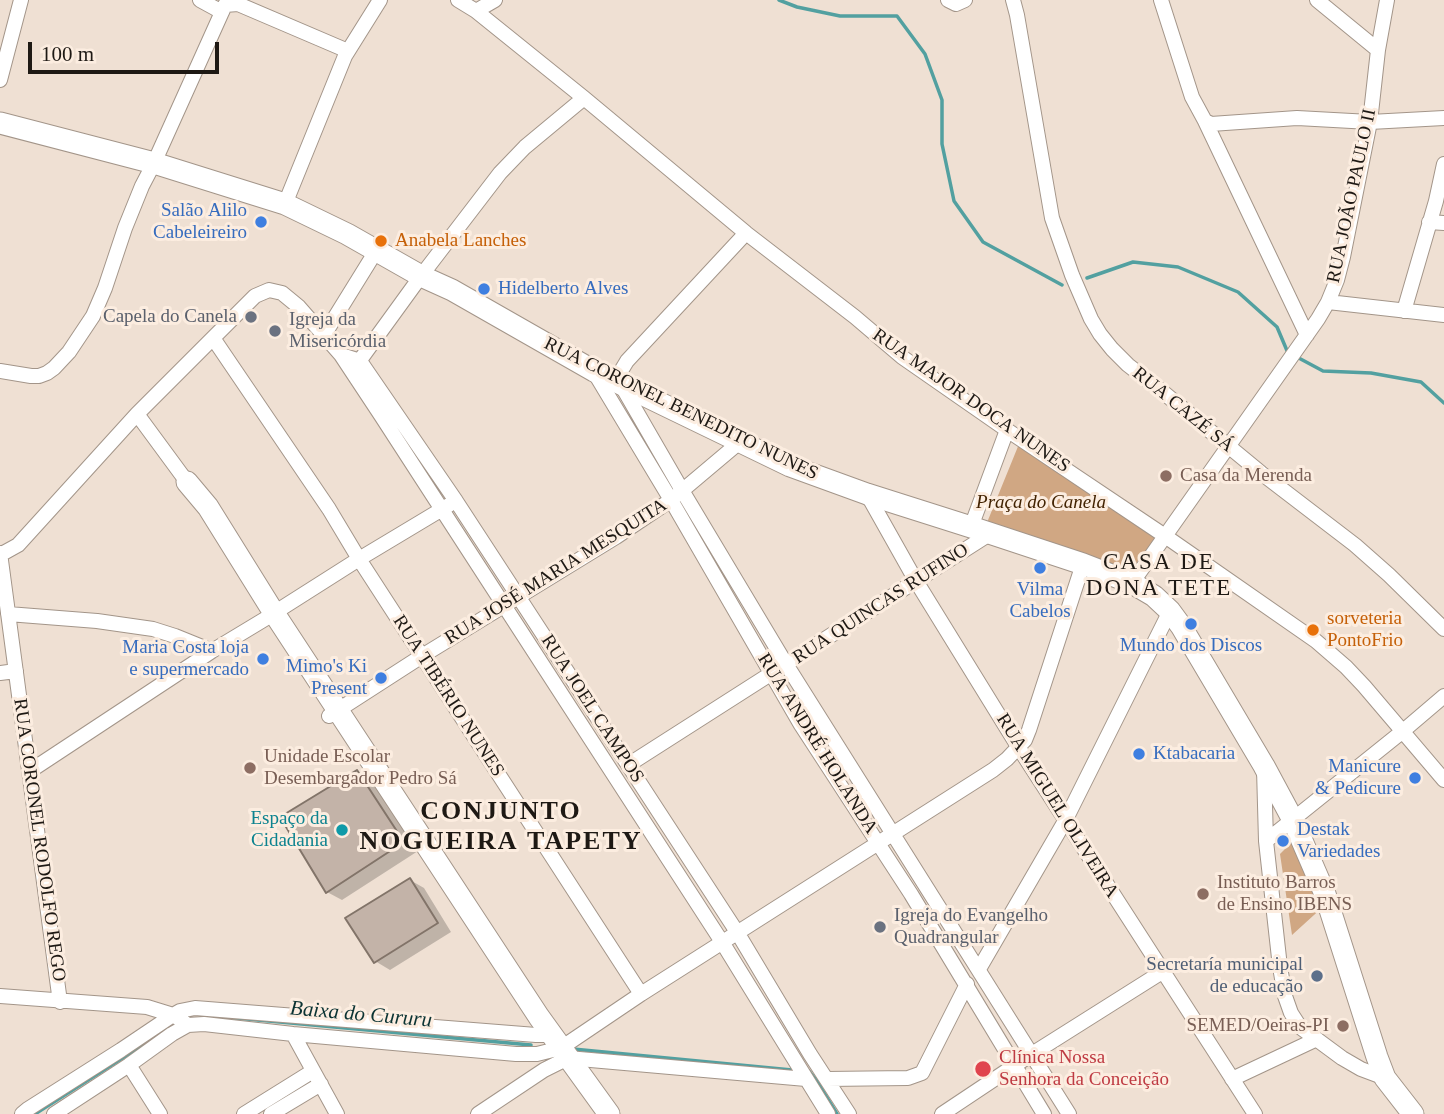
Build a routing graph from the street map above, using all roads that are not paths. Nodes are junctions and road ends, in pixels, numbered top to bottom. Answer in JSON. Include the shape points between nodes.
{"nodes":[{"id":1,"x":21,"y":0,"type":"edge"},
{"id":2,"x":200,"y":0,"type":"edge"},
{"id":3,"x":380,"y":0,"type":"edge"},
{"id":4,"x":458,"y":0,"type":"edge"},
{"id":5,"x":495,"y":0,"type":"edge"},
{"id":6,"x":948,"y":0,"type":"edge"},
{"id":7,"x":965,"y":0,"type":"edge"},
{"id":8,"x":1013,"y":0,"type":"edge"},
{"id":9,"x":1161,"y":0,"type":"edge"},
{"id":10,"x":1317,"y":0,"type":"edge"},
{"id":11,"x":1387,"y":0,"type":"edge"},
{"id":12,"x":476,"y":10,"type":"junction"},
{"id":13,"x":222,"y":12,"type":"junction"},
{"id":14,"x":1378,"y":50,"type":"junction"},
{"id":15,"x":348,"y":51,"type":"junction"},
{"id":16,"x":0,"y":80,"type":"edge"},
{"id":17,"x":584,"y":98,"type":"junction"},
{"id":18,"x":1444,"y":118,"type":"edge"},
{"id":19,"x":1205,"y":121,"type":"junction"},
{"id":20,"x":1370,"y":122,"type":"junction"},
{"id":21,"x":0,"y":123,"type":"edge"},
{"id":22,"x":154,"y":163,"type":"junction"},
{"id":23,"x":1444,"y":164,"type":"edge"},
{"id":24,"x":285,"y":204,"type":"junction"},
{"id":25,"x":1437,"y":223,"type":"edge"},
{"id":26,"x":746,"y":233,"type":"junction"},
{"id":27,"x":376,"y":251,"type":"junction"},
{"id":28,"x":421,"y":276,"type":"junction"},
{"id":29,"x":1328,"y":302,"type":"junction"},
{"id":30,"x":1404,"y":311,"type":"junction"},
{"id":31,"x":1444,"y":315,"type":"edge"},
{"id":32,"x":324,"y":335,"type":"junction"},
{"id":33,"x":212,"y":338,"type":"junction"},
{"id":34,"x":1304,"y":339,"type":"junction"},
{"id":35,"x":355,"y":366,"type":"junction"},
{"id":36,"x":0,"y":371,"type":"edge"},
{"id":37,"x":594,"y":371,"type":"junction"},
{"id":38,"x":620,"y":383,"type":"junction"},
{"id":39,"x":137,"y":414,"type":"junction"},
{"id":40,"x":1007,"y":430,"type":"junction"},
{"id":41,"x":741,"y":441,"type":"junction"},
{"id":42,"x":1229,"y":447,"type":"junction"},
{"id":43,"x":187,"y":482,"type":"joint"},
{"id":44,"x":867,"y":494,"type":"junction"},
{"id":45,"x":677,"y":496,"type":"junction"},
{"id":46,"x":456,"y":501,"type":"junction"},
{"id":47,"x":442,"y":510,"type":"junction"},
{"id":48,"x":981,"y":530,"type":"junction"},
{"id":49,"x":1165,"y":536,"type":"junction"},
{"id":50,"x":0,"y":554,"type":"edge"},
{"id":51,"x":359,"y":559,"type":"junction"},
{"id":52,"x":1083,"y":564,"type":"junction"},
{"id":53,"x":916,"y":581,"type":"junction"},
{"id":54,"x":1132,"y":583,"type":"junction"},
{"id":55,"x":518,"y":597,"type":"junction"},
{"id":56,"x":505,"y":605,"type":"junction"},
{"id":57,"x":1170,"y":611,"type":"junction"},
{"id":58,"x":8,"y":614,"type":"junction"},
{"id":59,"x":270,"y":616,"type":"junction"},
{"id":60,"x":1444,"y":629,"type":"edge"},
{"id":61,"x":212,"y":651,"type":"junction"},
{"id":62,"x":422,"y":656,"type":"junction"},
{"id":63,"x":786,"y":664,"type":"junction"},
{"id":64,"x":16,"y":671,"type":"junction"},
{"id":65,"x":0,"y":673,"type":"edge"},
{"id":66,"x":771,"y":674,"type":"junction"},
{"id":67,"x":1444,"y":696,"type":"edge"},
{"id":68,"x":333,"y":713,"type":"junction"},
{"id":69,"x":1403,"y":731,"type":"junction"},
{"id":70,"x":1019,"y":748,"type":"junction"},
{"id":71,"x":628,"y":765,"type":"junction"},
{"id":72,"x":1264,"y":766,"type":"junction"},
{"id":73,"x":30,"y":771,"type":"junction"},
{"id":74,"x":1444,"y":780,"type":"edge"},
{"id":75,"x":1293,"y":820,"type":"junction"},
{"id":76,"x":1065,"y":821,"type":"junction"},
{"id":77,"x":891,"y":833,"type":"junction"},
{"id":78,"x":1266,"y":841,"type":"junction"},
{"id":79,"x":878,"y":842,"type":"junction"},
{"id":80,"x":737,"y":932,"type":"junction"},
{"id":81,"x":722,"y":942,"type":"junction"},
{"id":82,"x":979,"y":969,"type":"junction"},
{"id":83,"x":1162,"y":972,"type":"junction"},
{"id":84,"x":967,"y":984,"type":"junction"},
{"id":85,"x":641,"y":994,"type":"junction"},
{"id":86,"x":0,"y":996,"type":"edge"},
{"id":87,"x":60,"y":1002,"type":"junction"},
{"id":88,"x":173,"y":1015,"type":"junction"},
{"id":89,"x":188,"y":1025,"type":"junction"},
{"id":90,"x":293,"y":1034,"type":"junction"},
{"id":91,"x":1317,"y":1039,"type":"junction"},
{"id":92,"x":553,"y":1049,"type":"junction"},
{"id":93,"x":810,"y":1054,"type":"junction"},
{"id":94,"x":1032,"y":1054,"type":"junction"},
{"id":95,"x":794,"y":1060,"type":"junction"},
{"id":96,"x":129,"y":1065,"type":"junction"},
{"id":97,"x":1015,"y":1065,"type":"junction"},
{"id":98,"x":1385,"y":1077,"type":"junction"},
{"id":99,"x":317,"y":1078,"type":"junction"},
{"id":100,"x":806,"y":1079,"type":"junction"},
{"id":101,"x":827,"y":1079,"type":"junction"},
{"id":102,"x":1231,"y":1079,"type":"junction"},
{"id":103,"x":1411,"y":1113,"type":"edge"},
{"id":104,"x":22,"y":1114,"type":"edge"},
{"id":105,"x":54,"y":1114,"type":"edge"},
{"id":106,"x":160,"y":1114,"type":"edge"},
{"id":107,"x":244,"y":1114,"type":"edge"},
{"id":108,"x":271,"y":1114,"type":"edge"},
{"id":109,"x":337,"y":1114,"type":"edge"},
{"id":110,"x":478,"y":1114,"type":"edge"},
{"id":111,"x":591,"y":1114,"type":"edge"},
{"id":112,"x":609,"y":1114,"type":"edge"},
{"id":113,"x":828,"y":1114,"type":"edge"},
{"id":114,"x":849,"y":1114,"type":"edge"},
{"id":115,"x":942,"y":1114,"type":"edge"},
{"id":116,"x":1045,"y":1114,"type":"edge"},
{"id":117,"x":1069,"y":1114,"type":"edge"},
{"id":118,"x":1255,"y":1114,"type":"edge"}],
"edges":[{"from":1,"to":16,"type":"street"},
{"from":2,"to":13,"type":"street"},
{"from":3,"to":15,"type":"street"},
{"from":4,"to":12,"type":"street","name":"RUA MAJOR DOCA NUNES"},
{"from":5,"to":12,"type":"street"},
{"from":6,"to":7,"type":"street","via":[[956,4]]},
{"from":8,"to":42,"type":"street","name":"RUA CAZÉ SÁ","via":[[1052,218],[1091,319],[1128,365]]},
{"from":9,"to":19,"type":"street","via":[[1192,97]]},
{"from":10,"to":14,"type":"street"},
{"from":11,"to":14,"type":"street","name":"RUA JOÃO PAULO II"},
{"from":12,"to":17,"type":"street","name":"RUA MAJOR DOCA NUNES"},
{"from":13,"to":15,"type":"street","via":[[225,5],[238,4]]},
{"from":13,"to":22,"type":"street"},
{"from":14,"to":20,"type":"street","name":"RUA JOÃO PAULO II"},
{"from":15,"to":24,"type":"street"},
{"from":17,"to":26,"type":"street","name":"RUA MAJOR DOCA NUNES"},
{"from":17,"to":28,"type":"street","via":[[500,173]]},
{"from":18,"to":20,"type":"street"},
{"from":19,"to":20,"type":"street","via":[[1223,124],[1297,118]]},
{"from":19,"to":34,"type":"street"},
{"from":20,"to":29,"type":"street","name":"RUA JOÃO PAULO II","via":[[1343,257]]},
{"from":21,"to":22,"type":"street","name":"RUA CORONEL BENEDITO NUNES"},
{"from":22,"to":24,"type":"street","name":"RUA CORONEL BENEDITO NUNES"},
{"from":22,"to":36,"type":"street","via":[[93,316],[69,352],[39,376]]},
{"from":23,"to":25,"type":"street","via":[[1436,201]]},
{"from":24,"to":27,"type":"street","name":"RUA CORONEL BENEDITO NUNES"},
{"from":25,"to":30,"type":"street"},
{"from":26,"to":38,"type":"street","via":[[626,361]]},
{"from":26,"to":40,"type":"street","name":"RUA MAJOR DOCA NUNES","via":[[902,357]]},
{"from":27,"to":28,"type":"street","name":"RUA CORONEL BENEDITO NUNES"},
{"from":27,"to":32,"type":"street"},
{"from":28,"to":35,"type":"street"},
{"from":28,"to":37,"type":"street","name":"RUA CORONEL BENEDITO NUNES"},
{"from":29,"to":30,"type":"street"},
{"from":29,"to":34,"type":"street","name":"RUA JOÃO PAULO II"},
{"from":30,"to":31,"type":"street"},
{"from":32,"to":33,"type":"street","via":[[282,293],[269,290],[256,296]]},
{"from":32,"to":35,"type":"street"},
{"from":33,"to":39,"type":"street"},
{"from":33,"to":51,"type":"street","name":"RUA TIBÉRIO NUNES"},
{"from":34,"to":42,"type":"street","name":"RUA JOÃO PAULO II"},
{"from":35,"to":46,"type":"street","name":"RUA JOEL CAMPOS","via":[[405,424]]},
{"from":35,"to":47,"type":"street","name":"RUA JOEL CAMPOS"},
{"from":37,"to":38,"type":"street","name":"RUA CORONEL BENEDITO NUNES"},
{"from":37,"to":45,"type":"street","name":"RUA ANDRÉ HOLANDA"},
{"from":38,"to":41,"type":"street","name":"RUA CORONEL BENEDITO NUNES"},
{"from":38,"to":45,"type":"street","name":"RUA ANDRÉ HOLANDA"},
{"from":39,"to":43,"type":"street"},
{"from":39,"to":50,"type":"street","via":[[18,545]]},
{"from":40,"to":48,"type":"street"},
{"from":40,"to":49,"type":"street","name":"RUA MAJOR DOCA NUNES"},
{"from":41,"to":44,"type":"street","name":"RUA CORONEL BENEDITO NUNES","via":[[790,466]]},
{"from":41,"to":45,"type":"street","name":"RUA JOSÉ MARIA MESQUITA"},
{"from":42,"to":49,"type":"street","name":"RUA JOÃO PAULO II"},
{"from":42,"to":60,"type":"street","name":"RUA CAZÉ SÁ","via":[[1355,545]]},
{"from":43,"to":59,"type":"street","via":[[208,507]]},
{"from":44,"to":48,"type":"street","name":"RUA CORONEL BENEDITO NUNES"},
{"from":44,"to":53,"type":"street","name":"RUA MIGUEL OLIVEIRA"},
{"from":45,"to":55,"type":"street","name":"RUA JOSÉ MARIA MESQUITA"},
{"from":45,"to":63,"type":"street","name":"RUA ANDRÉ HOLANDA"},
{"from":45,"to":66,"type":"street","name":"RUA ANDRÉ HOLANDA"},
{"from":46,"to":47,"type":"street"},
{"from":46,"to":55,"type":"street","name":"RUA JOEL CAMPOS"},
{"from":47,"to":51,"type":"street"},
{"from":47,"to":56,"type":"street","name":"RUA JOEL CAMPOS"},
{"from":48,"to":52,"type":"street","name":"RUA CORONEL BENEDITO NUNES"},
{"from":48,"to":53,"type":"street","name":"RUA QUINCAS RUFINO"},
{"from":49,"to":54,"type":"street","name":"RUA JOÃO PAULO II"},
{"from":49,"to":69,"type":"street","name":"RUA MAJOR DOCA NUNES","via":[[1316,641]]},
{"from":50,"to":58,"type":"street","name":"RUA CORONEL RODOLFO REGO"},
{"from":51,"to":59,"type":"street"},
{"from":51,"to":62,"type":"street","name":"RUA TIBÉRIO NUNES"},
{"from":52,"to":54,"type":"street","name":"RUA CORONEL BENEDITO NUNES"},
{"from":52,"to":70,"type":"street","via":[[1029,730]]},
{"from":53,"to":63,"type":"street","name":"RUA QUINCAS RUFINO"},
{"from":53,"to":70,"type":"street","name":"RUA MIGUEL OLIVEIRA"},
{"from":54,"to":57,"type":"street","name":"RUA CORONEL BENEDITO NUNES"},
{"from":55,"to":56,"type":"street","name":"RUA JOSÉ MARIA MESQUITA"},
{"from":55,"to":71,"type":"street","name":"RUA JOEL CAMPOS"},
{"from":56,"to":62,"type":"street","name":"RUA JOSÉ MARIA MESQUITA"},
{"from":56,"to":81,"type":"street","name":"RUA JOEL CAMPOS"},
{"from":57,"to":72,"type":"street","name":"RUA CORONEL BENEDITO NUNES"},
{"from":57,"to":76,"type":"street"},
{"from":58,"to":61,"type":"street","via":[[153,629]]},
{"from":58,"to":64,"type":"street","name":"RUA CORONEL RODOLFO REGO"},
{"from":59,"to":61,"type":"street"},
{"from":59,"to":68,"type":"street"},
{"from":61,"to":73,"type":"street"},
{"from":62,"to":68,"type":"street","name":"RUA JOSÉ MARIA MESQUITA"},
{"from":62,"to":85,"type":"street","name":"RUA TIBÉRIO NUNES"},
{"from":63,"to":66,"type":"street","name":"RUA QUINCAS RUFINO"},
{"from":63,"to":77,"type":"street","name":"RUA ANDRÉ HOLANDA"},
{"from":64,"to":65,"type":"street"},
{"from":64,"to":73,"type":"street","name":"RUA CORONEL RODOLFO REGO"},
{"from":66,"to":71,"type":"street","name":"RUA QUINCAS RUFINO"},
{"from":66,"to":79,"type":"street","name":"RUA ANDRÉ HOLANDA"},
{"from":67,"to":69,"type":"street"},
{"from":68,"to":92,"type":"street"},
{"from":69,"to":74,"type":"street","name":"RUA MAJOR DOCA NUNES"},
{"from":69,"to":75,"type":"street"},
{"from":70,"to":76,"type":"street","name":"RUA MIGUEL OLIVEIRA"},
{"from":70,"to":77,"type":"street","via":[[993,770]]},
{"from":71,"to":80,"type":"street","name":"RUA JOEL CAMPOS"},
{"from":72,"to":75,"type":"street"},
{"from":72,"to":78,"type":"street","name":"RUA CORONEL BENEDITO NUNES"},
{"from":73,"to":87,"type":"street","name":"RUA CORONEL RODOLFO REGO"},
{"from":75,"to":78,"type":"street"},
{"from":75,"to":98,"type":"street","via":[[1325,894]]},
{"from":76,"to":82,"type":"street"},
{"from":76,"to":83,"type":"street","name":"RUA MIGUEL OLIVEIRA"},
{"from":77,"to":79,"type":"street"},
{"from":77,"to":82,"type":"street","name":"RUA ANDRÉ HOLANDA"},
{"from":78,"to":91,"type":"street","name":"RUA CORONEL BENEDITO NUNES","via":[[1285,996],[1300,1027]]},
{"from":79,"to":80,"type":"street"},
{"from":79,"to":84,"type":"street","name":"RUA ANDRÉ HOLANDA"},
{"from":80,"to":81,"type":"street"},
{"from":80,"to":93,"type":"street","name":"RUA JOEL CAMPOS"},
{"from":81,"to":85,"type":"street"},
{"from":81,"to":95,"type":"street","name":"RUA JOEL CAMPOS"},
{"from":82,"to":94,"type":"street","name":"RUA ANDRÉ HOLANDA"},
{"from":83,"to":94,"type":"street"},
{"from":83,"to":102,"type":"street","name":"RUA MIGUEL OLIVEIRA"},
{"from":84,"to":97,"type":"street","name":"RUA ANDRÉ HOLANDA"},
{"from":84,"to":101,"type":"street","via":[[922,1073],[908,1078]]},
{"from":85,"to":92,"type":"street"},
{"from":86,"to":87,"type":"street"},
{"from":87,"to":88,"type":"street","via":[[147,1007]]},
{"from":88,"to":89,"type":"street"},
{"from":88,"to":92,"type":"street","via":[[195,1008]]},
{"from":88,"to":104,"type":"street"},
{"from":89,"to":90,"type":"street"},
{"from":89,"to":96,"type":"street"},
{"from":90,"to":92,"type":"street","via":[[516,1054]]},
{"from":90,"to":99,"type":"street"},
{"from":91,"to":98,"type":"street","name":"RUA CORONEL BENEDITO NUNES","via":[[1361,1069]]},
{"from":91,"to":102,"type":"street"},
{"from":92,"to":100,"type":"street"},
{"from":92,"to":110,"type":"street"},
{"from":92,"to":111,"type":"street"},
{"from":92,"to":112,"type":"street"},
{"from":93,"to":95,"type":"street"},
{"from":93,"to":101,"type":"street","name":"RUA JOEL CAMPOS"},
{"from":94,"to":97,"type":"street"},
{"from":94,"to":117,"type":"street","name":"RUA ANDRÉ HOLANDA"},
{"from":95,"to":100,"type":"street","name":"RUA JOEL CAMPOS"},
{"from":96,"to":105,"type":"street"},
{"from":96,"to":106,"type":"street"},
{"from":97,"to":115,"type":"street"},
{"from":97,"to":116,"type":"street","name":"RUA ANDRÉ HOLANDA"},
{"from":98,"to":103,"type":"street"},
{"from":99,"to":107,"type":"street"},
{"from":99,"to":108,"type":"street"},
{"from":99,"to":109,"type":"street"},
{"from":100,"to":113,"type":"street","name":"RUA JOEL CAMPOS"},
{"from":101,"to":114,"type":"street","name":"RUA JOEL CAMPOS"},
{"from":102,"to":118,"type":"street","name":"RUA MIGUEL OLIVEIRA"}]}
